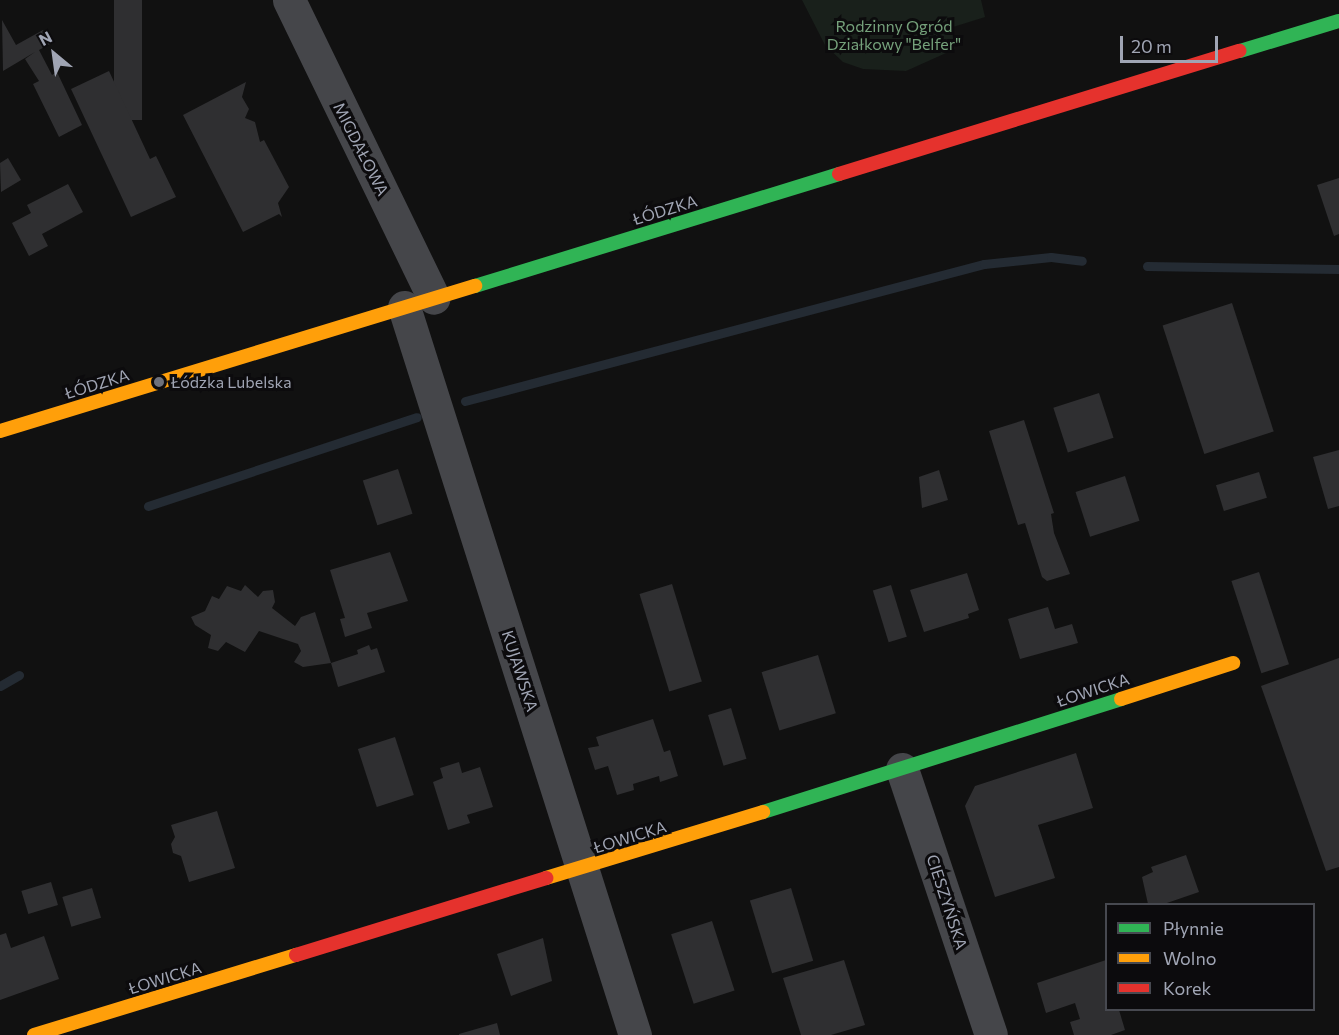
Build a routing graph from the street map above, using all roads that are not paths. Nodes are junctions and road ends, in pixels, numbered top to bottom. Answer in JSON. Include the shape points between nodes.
{"nodes":[{"id":1,"x":289,"y":0,"type":"edge"},
{"id":2,"x":1339,"y":21,"type":"edge"},
{"id":3,"x":419,"y":302,"type":"junction"},
{"id":4,"x":0,"y":431,"type":"edge"},
{"id":5,"x":1233,"y":663,"type":"dead end"},
{"id":6,"x":902,"y":770,"type":"junction"},
{"id":7,"x":582,"y":868,"type":"junction"},
{"id":8,"x":34,"y":1035,"type":"edge"},
{"id":9,"x":635,"y":1035,"type":"edge"},
{"id":10,"x":991,"y":1035,"type":"edge"}],
"edges":[{"from":1,"to":3,"type":"street","name":"MIGDAŁOWA"},
{"from":2,"to":3,"type":"main road","name":"ŁÓDZKA"},
{"from":3,"to":4,"type":"main road","name":"ŁÓDZKA"},
{"from":3,"to":7,"type":"street","name":"KUJAWSKA"},
{"from":5,"to":6,"type":"main road","name":"ŁOWICKA"},
{"from":6,"to":7,"type":"main road","name":"ŁOWICKA"},
{"from":6,"to":10,"type":"street","name":"CIESZYŃSKA"},
{"from":7,"to":8,"type":"main road","name":"ŁOWICKA"},
{"from":7,"to":9,"type":"street","name":"KUJAWSKA"}]}
